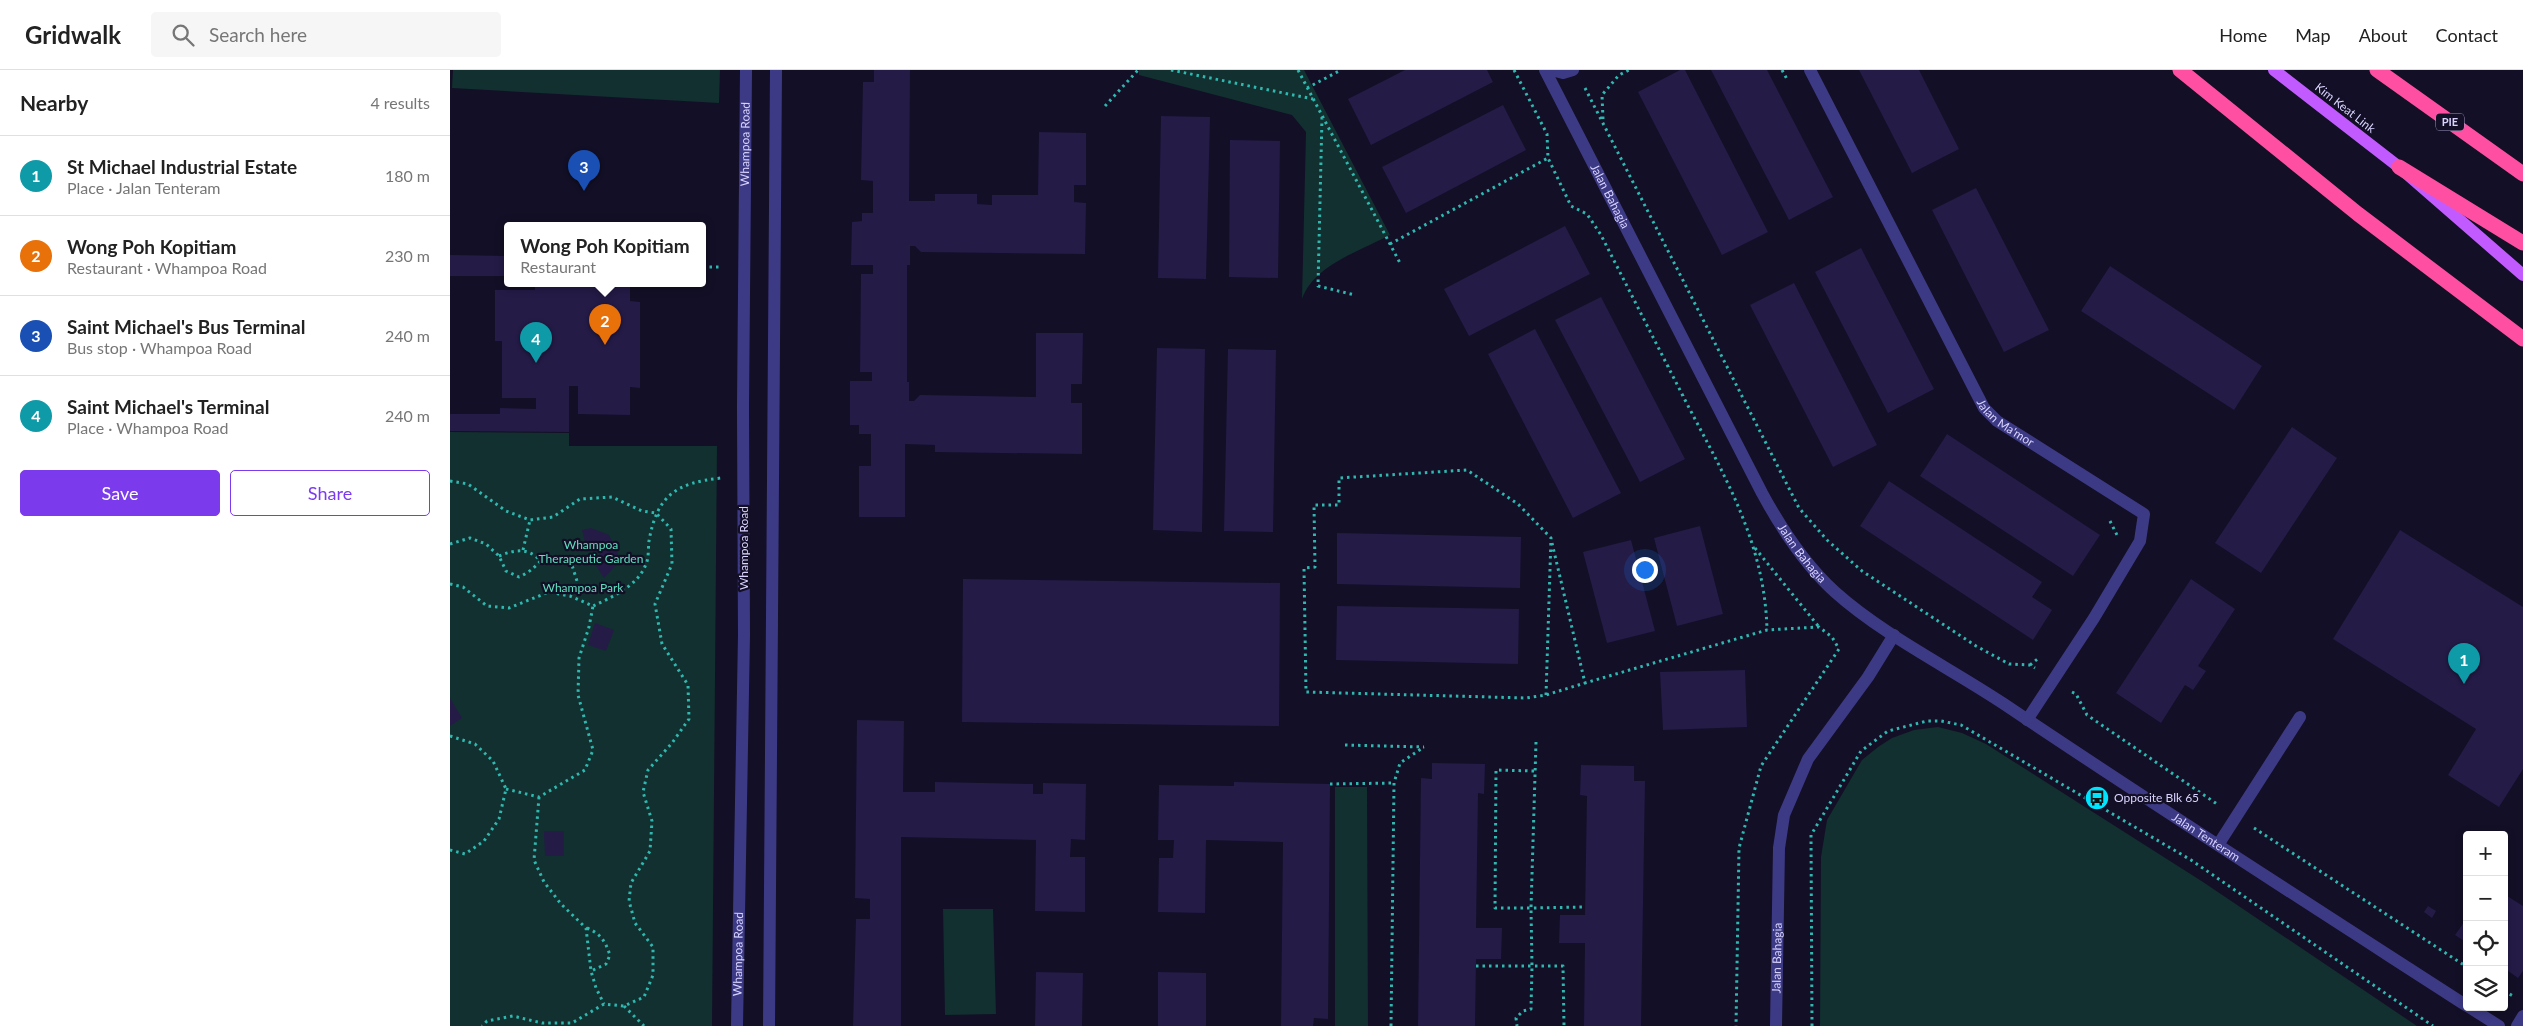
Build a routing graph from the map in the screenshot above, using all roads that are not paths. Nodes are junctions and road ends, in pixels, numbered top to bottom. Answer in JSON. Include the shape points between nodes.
{"nodes":[{"id":1,"x":746,"y":70,"type":"edge"},
{"id":2,"x":776,"y":70,"type":"edge"},
{"id":3,"x":1545,"y":70,"type":"edge"},
{"id":4,"x":1551,"y":70,"type":"edge"},
{"id":5,"x":1810,"y":70,"type":"edge"},
{"id":6,"x":2180,"y":70,"type":"edge"},
{"id":7,"x":2274,"y":70,"type":"edge"},
{"id":8,"x":2377,"y":70,"type":"edge"},
{"id":9,"x":1577,"y":74,"type":"edge"},
{"id":10,"x":2399,"y":167,"type":"junction"},
{"id":11,"x":2523,"y":174,"type":"edge"},
{"id":12,"x":2523,"y":244,"type":"edge"},
{"id":13,"x":2523,"y":275,"type":"edge"},
{"id":14,"x":2523,"y":339,"type":"edge"},
{"id":15,"x":1894,"y":635,"type":"junction"},
{"id":16,"x":2300,"y":716,"type":"dead end"},
{"id":17,"x":2027,"y":720,"type":"junction"},
{"id":18,"x":2218,"y":845,"type":"junction"},
{"id":19,"x":2463,"y":1003,"type":"edge"},
{"id":20,"x":2476,"y":1011,"type":"edge"},
{"id":21,"x":2523,"y":1016,"type":"edge"},
{"id":22,"x":737,"y":1026,"type":"edge"},
{"id":23,"x":769,"y":1026,"type":"edge"},
{"id":24,"x":1776,"y":1026,"type":"edge"},
{"id":25,"x":2499,"y":1026,"type":"edge"},
{"id":26,"x":2517,"y":1026,"type":"edge"}],
"edges":[{"from":1,"to":22,"type":"street","name":"Whampoa Road","via":[[744,635]]},
{"from":2,"to":23,"type":"street"},
{"from":3,"to":15,"type":"street","name":"Jalan Bahagia","via":[[1775,516],[1834,591]]},
{"from":4,"to":9,"type":"street"},
{"from":5,"to":17,"type":"street","name":"Jalan Ma'mor","via":[[1984,408],[1997,421],[2144,514],[2140,541]]},
{"from":6,"to":14,"type":"highway","via":[[2358,214]]},
{"from":7,"to":10,"type":"main road","name":"Kim Keat Link"},
{"from":8,"to":11,"type":"highway","number":"PIE"},
{"from":10,"to":12,"type":"highway"},
{"from":10,"to":13,"type":"main road","name":"Kim Keat Link"},
{"from":15,"to":17,"type":"street","name":"Jalan Tenteram"},
{"from":15,"to":24,"type":"street","name":"Jalan Bahagia","via":[[1868,677],[1808,759],[1784,815],[1779,848]]},
{"from":16,"to":18,"type":"street"},
{"from":17,"to":18,"type":"street","name":"Jalan Tenteram"},
{"from":18,"to":19,"type":"street","name":"Jalan Tenteram"},
{"from":20,"to":25,"type":"street","name":"Jalan Tenteram"},
{"from":21,"to":26,"type":"street"}]}
